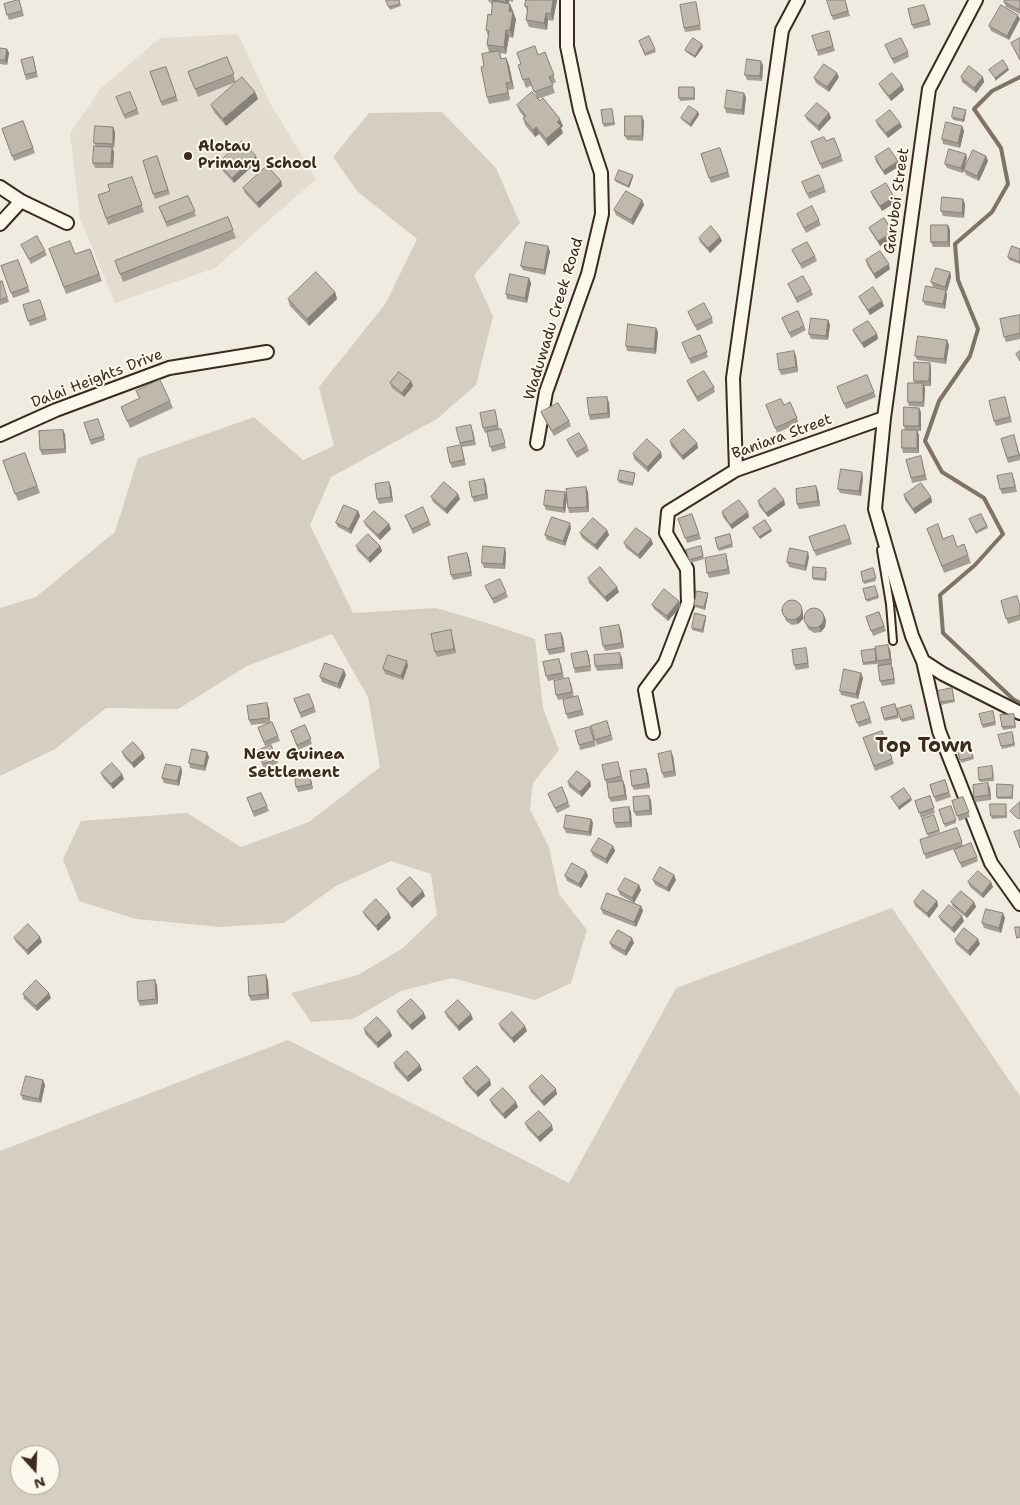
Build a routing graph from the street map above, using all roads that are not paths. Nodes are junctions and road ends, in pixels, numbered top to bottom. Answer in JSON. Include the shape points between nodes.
{"nodes":[{"id":1,"x":567,"y":0,"type":"edge"},
{"id":2,"x":798,"y":0,"type":"edge"},
{"id":3,"x":976,"y":0,"type":"edge"},
{"id":4,"x":0,"y":187,"type":"edge"},
{"id":5,"x":21,"y":201,"type":"junction"},
{"id":6,"x":67,"y":223,"type":"dead end"},
{"id":7,"x":0,"y":224,"type":"edge"},
{"id":8,"x":267,"y":352,"type":"dead end"},
{"id":9,"x":884,"y":418,"type":"junction"},
{"id":10,"x":0,"y":435,"type":"edge"},
{"id":11,"x":537,"y":443,"type":"dead end"},
{"id":12,"x":736,"y":470,"type":"junction"},
{"id":13,"x":875,"y":509,"type":"junction"},
{"id":14,"x":893,"y":641,"type":"dead end"},
{"id":15,"x":924,"y":661,"type":"junction"},
{"id":16,"x":1020,"y":713,"type":"edge"},
{"id":17,"x":652,"y":733,"type":"dead end"},
{"id":18,"x":1020,"y":904,"type":"edge"}],
"edges":[{"from":1,"to":11,"type":"street","name":"Waduwadu Creek Road","via":[[567,46],[580,110],[601,173],[602,214],[588,274],[546,392]]},
{"from":2,"to":12,"type":"street","via":[[782,30],[733,378]]},
{"from":3,"to":9,"type":"street","name":"Garuboi Street","via":[[929,89]]},
{"from":4,"to":5,"type":"street"},
{"from":5,"to":6,"type":"street"},
{"from":5,"to":7,"type":"street"},
{"from":8,"to":10,"type":"street","name":"Dalai Heights Drive","via":[[169,368],[56,410]]},
{"from":9,"to":12,"type":"street","name":"Baniara Street"},
{"from":9,"to":13,"type":"street","name":"Garuboi Street"},
{"from":12,"to":17,"type":"street","name":"Baniara Street","via":[[668,512],[666,533],[687,569],[688,603],[665,663],[646,690]]},
{"from":13,"to":14,"type":"lane"},
{"from":13,"to":15,"type":"street","via":[[912,636]]},
{"from":15,"to":16,"type":"street"},
{"from":15,"to":18,"type":"street","via":[[939,731],[991,863]]}]}
